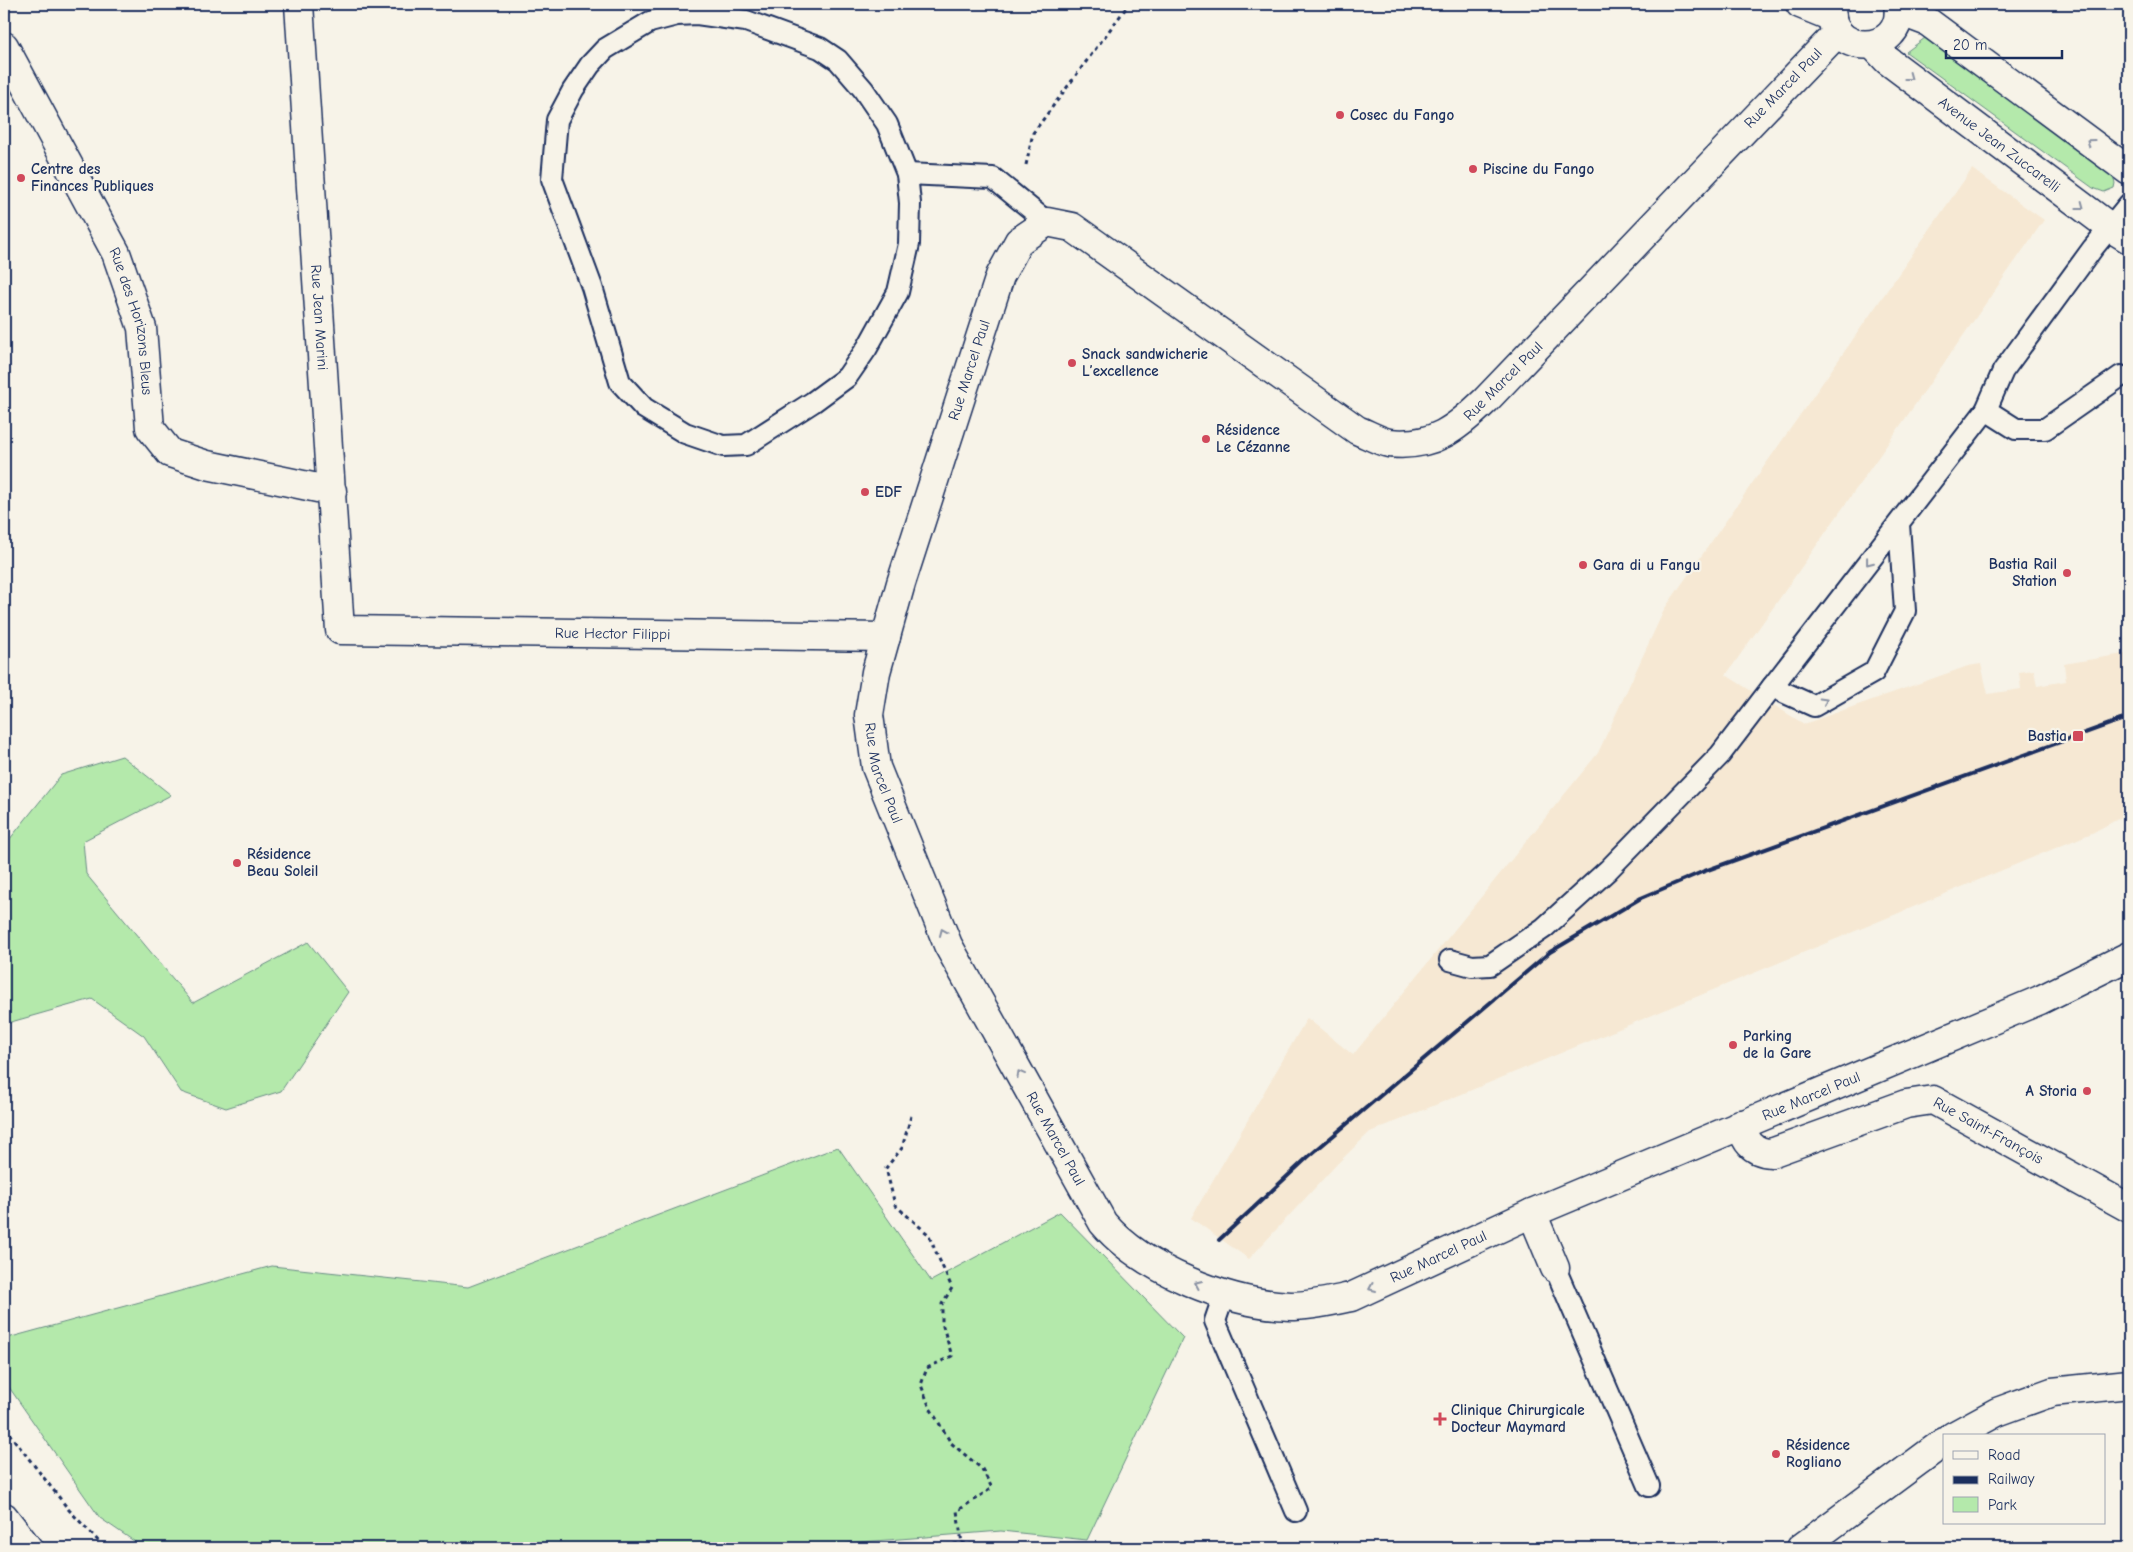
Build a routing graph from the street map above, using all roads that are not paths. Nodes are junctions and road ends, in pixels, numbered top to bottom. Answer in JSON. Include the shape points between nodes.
{"nodes":[{"id":1,"x":299,"y":4,"type":"edge"},
{"id":2,"x":1800,"y":4,"type":"edge"},
{"id":3,"x":1898,"y":8,"type":"edge"},
{"id":4,"x":1834,"y":17,"type":"edge"},
{"id":5,"x":1873,"y":44,"type":"junction"},
{"id":6,"x":4,"y":46,"type":"edge"},
{"id":7,"x":2129,"y":171,"type":"edge"},
{"id":8,"x":907,"y":174,"type":"junction"},
{"id":9,"x":2129,"y":204,"type":"edge"},
{"id":10,"x":1047,"y":222,"type":"junction"},
{"id":11,"x":2120,"y":233,"type":"edge"},
{"id":12,"x":2121,"y":376,"type":"dead end"},
{"id":13,"x":1986,"y":410,"type":"junction"},
{"id":14,"x":332,"y":491,"type":"junction"},
{"id":15,"x":1899,"y":524,"type":"junction"},
{"id":16,"x":340,"y":630,"type":"joint"},
{"id":17,"x":886,"y":637,"type":"junction"},
{"id":18,"x":1772,"y":687,"type":"junction"},
{"id":19,"x":2129,"y":956,"type":"edge"},
{"id":20,"x":1450,"y":960,"type":"dead end"},
{"id":21,"x":1740,"y":1124,"type":"junction"},
{"id":22,"x":2129,"y":1208,"type":"edge"},
{"id":23,"x":1532,"y":1213,"type":"junction"},
{"id":24,"x":1555,"y":1268,"type":"joint"},
{"id":25,"x":1224,"y":1295,"type":"junction"},
{"id":26,"x":2129,"y":1384,"type":"edge"},
{"id":27,"x":1956,"y":1434,"type":"edge"},
{"id":28,"x":1943,"y":1443,"type":"edge"},
{"id":29,"x":1649,"y":1486,"type":"dead end"},
{"id":30,"x":1296,"y":1511,"type":"dead end"},
{"id":31,"x":4,"y":1517,"type":"edge"},
{"id":32,"x":28,"y":1548,"type":"edge"},
{"id":33,"x":1801,"y":1548,"type":"edge"}],
"edges":[{"from":1,"to":14,"type":"street","name":"Rue Jean Marini"},
{"from":2,"to":4,"type":"street"},
{"from":3,"to":5,"type":"street","via":[[1892,33]]},
{"from":7,"to":3,"type":"street","one_way":true,"via":[[1928,22]]},
{"from":4,"to":5,"type":"street","via":[[1854,44]]},
{"from":4,"to":10,"type":"street","name":"Rue Marcel Paul","via":[[1486,400],[1462,423],[1431,441],[1389,443],[1356,430],[1072,227]]},
{"from":5,"to":11,"type":"street","name":"Avenue Jean Zuccarelli","one_way":true,"via":[[1887,60]]},
{"from":6,"to":14,"type":"street","name":"Rue des Horizons Bleus","via":[[116,253],[142,328],[150,428],[170,453],[207,465]]},
{"from":8,"to":8,"type":"lane","via":[[887,124],[838,60],[820,48],[746,21],[697,14],[650,22],[605,49],[573,90],[557,120],[552,179],[592,287],[620,382],[644,408],[684,433],[723,446],[746,445],[813,402],[847,377],[867,348],[898,292],[910,244]]},
{"from":8,"to":10,"type":"lane","via":[[993,178]]},
{"from":9,"to":11,"type":"lane"},
{"from":10,"to":17,"type":"street","name":"Rue Marcel Paul","via":[[1019,241],[1000,276]]},
{"from":11,"to":13,"type":"lane","via":[[2093,248],[2003,371]]},
{"from":12,"to":13,"type":"lane","via":[[2045,429],[2016,429]]},
{"from":13,"to":15,"type":"lane"},
{"from":14,"to":16,"type":"street","name":"Rue Jean Marini"},
{"from":15,"to":18,"type":"lane","one_way":true},
{"from":18,"to":15,"type":"lane","one_way":true,"via":[[1814,706],[1874,672],[1905,611]]},
{"from":16,"to":17,"type":"street","name":"Rue Hector Filippi"},
{"from":25,"to":17,"type":"street","name":"Rue Marcel Paul","one_way":true,"via":[[1146,1260],[1114,1236],[1103,1223],[948,945],[876,767],[869,714]]},
{"from":18,"to":20,"type":"lane","via":[[1720,755],[1608,870],[1544,928],[1490,965],[1472,966]]},
{"from":19,"to":21,"type":"street","name":"Rue Marcel Paul","via":[[2040,1000]]},
{"from":21,"to":22,"type":"street","name":"Rue Saint-François","via":[[1746,1141],[1753,1148],[1771,1153],[1906,1104],[1933,1100]]},
{"from":21,"to":23,"type":"street","name":"Rue Marcel Paul"},
{"from":23,"to":24,"type":"street"},
{"from":23,"to":25,"type":"street","name":"Rue Marcel Paul","one_way":true,"via":[[1351,1297],[1292,1306]]},
{"from":24,"to":29,"type":"lane"},
{"from":25,"to":30,"type":"lane","via":[[1215,1322]]},
{"from":26,"to":27,"type":"street","via":[[2052,1392],[1997,1412]]},
{"from":28,"to":33,"type":"street"},
{"from":31,"to":32,"type":"street"}]}
